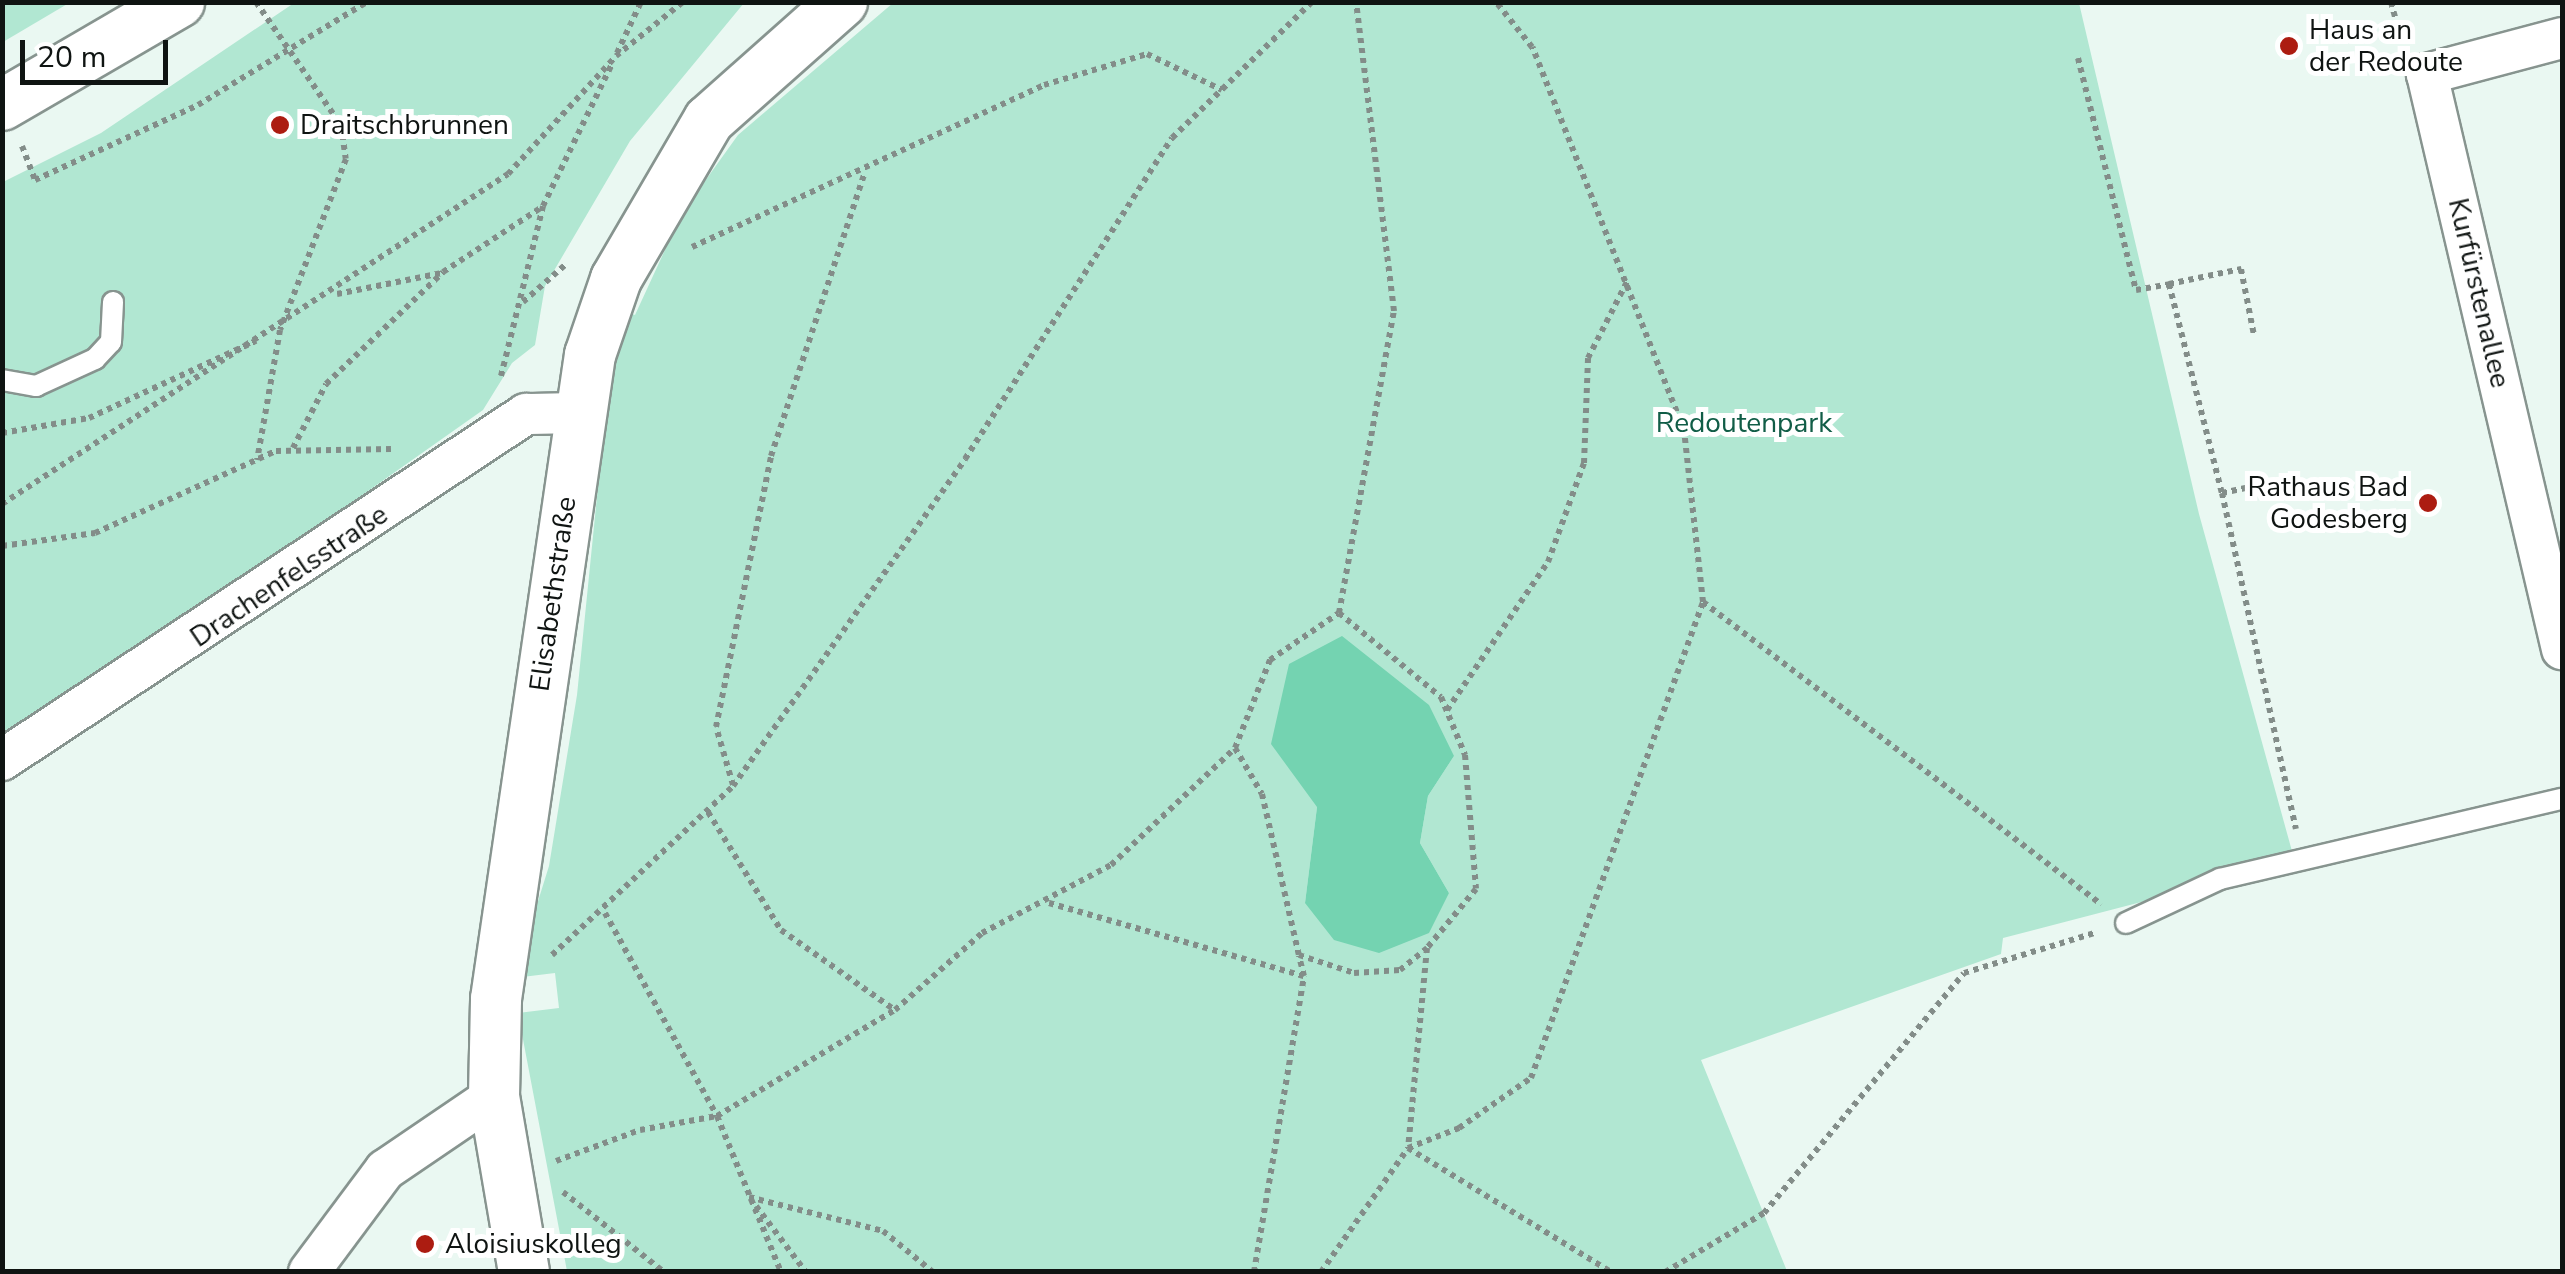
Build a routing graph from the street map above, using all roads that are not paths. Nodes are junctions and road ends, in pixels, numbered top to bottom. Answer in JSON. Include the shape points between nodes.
{"nodes":[{"id":1,"x":179,"y":2,"type":"edge"},
{"id":2,"x":842,"y":2,"type":"edge"},
{"id":3,"x":2562,"y":38,"type":"edge"},
{"id":4,"x":4,"y":105,"type":"edge"},
{"id":5,"x":113,"y":302,"type":"dead end"},
{"id":6,"x":2,"y":380,"type":"edge"},
{"id":7,"x":580,"y":413,"type":"junction"},
{"id":8,"x":2562,"y":649,"type":"edge"},
{"id":9,"x":2,"y":760,"type":"edge"},
{"id":10,"x":2562,"y":799,"type":"edge"},
{"id":11,"x":2126,"y":923,"type":"road end"},
{"id":12,"x":494,"y":1096,"type":"junction"},
{"id":13,"x":309,"y":1272,"type":"edge"},
{"id":14,"x":524,"y":1272,"type":"edge"}],
"edges":[{"from":1,"to":4,"type":"street"},
{"from":2,"to":7,"type":"street","name":"Elisabethstraße","via":[[710,120],[616,279]]},
{"from":3,"to":8,"type":"street","name":"Kurfürstenallee","via":[[2427,74]]},
{"from":5,"to":6,"type":"lane","via":[[111,342],[94,359],[36,386]]},
{"from":7,"to":9,"type":"street","name":"Drachenfelsstraße","via":[[526,414]]},
{"from":7,"to":12,"type":"street","name":"Elisabethstraße","via":[[496,999]]},
{"from":10,"to":11,"type":"lane","via":[[2220,879]]},
{"from":12,"to":13,"type":"street","via":[[385,1170]]},
{"from":12,"to":14,"type":"street","name":"Elisabethstraße"}]}
